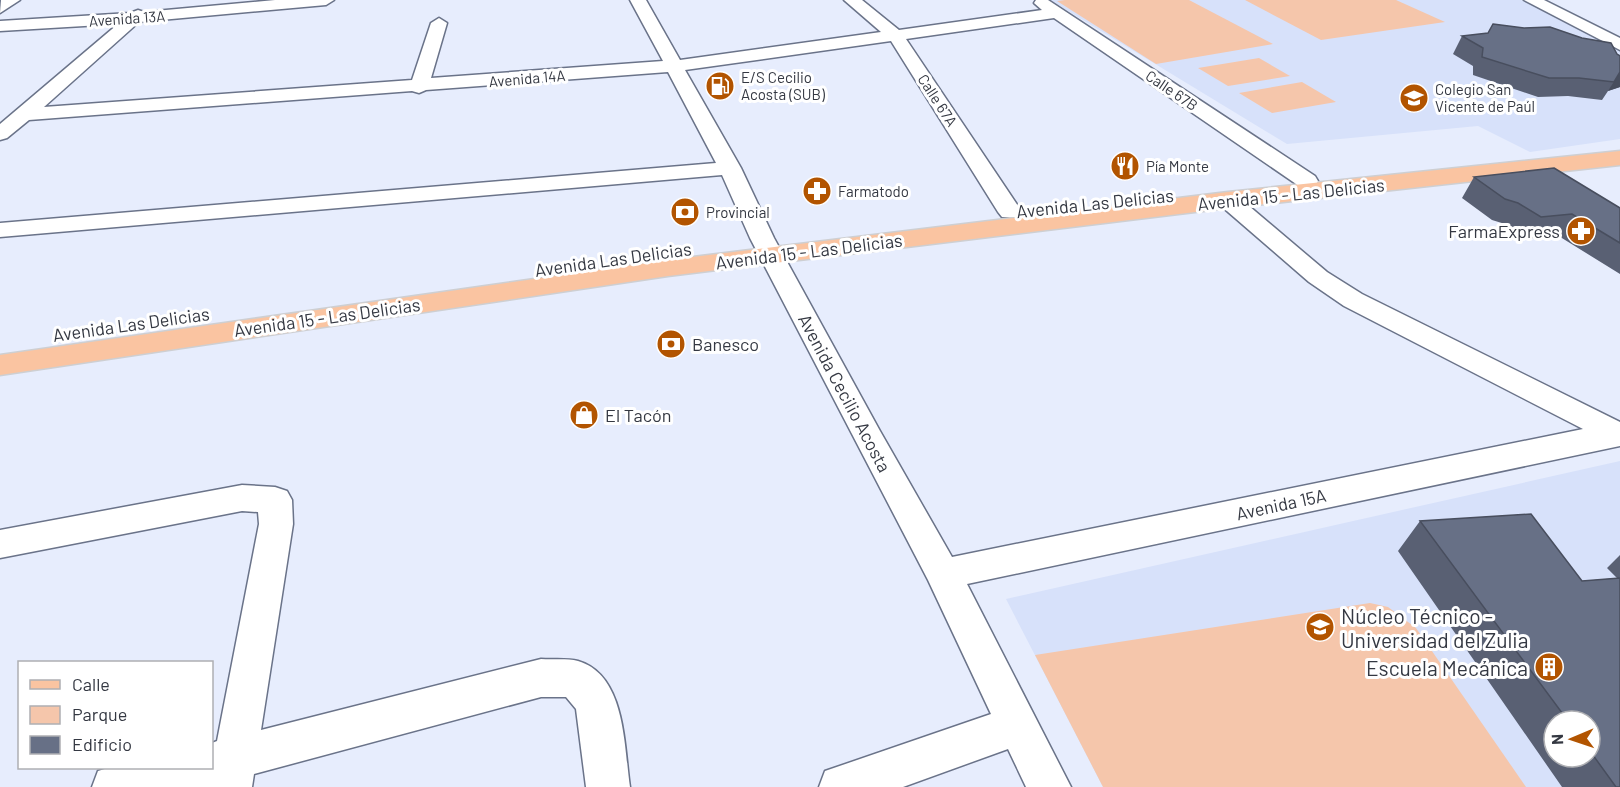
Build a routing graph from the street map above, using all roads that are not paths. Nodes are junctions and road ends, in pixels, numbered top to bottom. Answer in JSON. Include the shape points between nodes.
{"nodes":[{"id":1,"x":12,"y":0,"type":"edge"},
{"id":2,"x":156,"y":0,"type":"edge"},
{"id":3,"x":326,"y":0,"type":"edge"},
{"id":4,"x":638,"y":0,"type":"edge"},
{"id":5,"x":852,"y":0,"type":"edge"},
{"id":6,"x":1037,"y":0,"type":"edge"},
{"id":7,"x":1532,"y":0,"type":"edge"},
{"id":8,"x":0,"y":8,"type":"edge"},
{"id":9,"x":1058,"y":13,"type":"junction"},
{"id":10,"x":134,"y":18,"type":"junction"},
{"id":11,"x":439,"y":23,"type":"dead end"},
{"id":12,"x":0,"y":26,"type":"edge"},
{"id":13,"x":896,"y":36,"type":"junction"},
{"id":14,"x":1620,"y":45,"type":"edge"},
{"id":15,"x":673,"y":66,"type":"junction"},
{"id":16,"x":419,"y":87,"type":"junction"},
{"id":17,"x":24,"y":114,"type":"junction"},
{"id":18,"x":0,"y":134,"type":"edge"},
{"id":19,"x":1620,"y":144,"type":"edge"},
{"id":20,"x":1620,"y":158,"type":"edge"},
{"id":21,"x":730,"y":168,"type":"junction"},
{"id":22,"x":1537,"y":168,"type":"junction"},
{"id":23,"x":1307,"y":181,"type":"junction"},
{"id":24,"x":1568,"y":186,"type":"edge"},
{"id":25,"x":1228,"y":200,"type":"junction"},
{"id":26,"x":1010,"y":212,"type":"junction"},
{"id":27,"x":0,"y":230,"type":"edge"},
{"id":28,"x":768,"y":247,"type":"junction"},
{"id":29,"x":0,"y":342,"type":"edge"},
{"id":30,"x":0,"y":365,"type":"edge"},
{"id":31,"x":1619,"y":434,"type":"edge"},
{"id":32,"x":0,"y":544,"type":"edge"},
{"id":33,"x":943,"y":574,"type":"junction"},
{"id":34,"x":1018,"y":725,"type":"junction"},
{"id":35,"x":219,"y":770,"type":"edge"},
{"id":36,"x":114,"y":787,"type":"edge"},
{"id":37,"x":608,"y":787,"type":"edge"},
{"id":38,"x":841,"y":787,"type":"edge"},
{"id":39,"x":1049,"y":787,"type":"edge"}],
"edges":[{"from":1,"to":8,"type":"street"},
{"from":2,"to":10,"type":"street"},
{"from":3,"to":10,"type":"street","name":"Avenida 13A"},
{"from":4,"to":15,"type":"street","name":"Avenida Cecilio Acosta"},
{"from":5,"to":13,"type":"street","name":"Calle 67A"},
{"from":6,"to":9,"type":"street","name":"Calle 67B"},
{"from":7,"to":14,"type":"street"},
{"from":9,"to":13,"type":"street","name":"Avenida 14A"},
{"from":9,"to":23,"type":"street","name":"Calle 67B"},
{"from":10,"to":12,"type":"street","name":"Avenida 13A"},
{"from":10,"to":17,"type":"street"},
{"from":11,"to":16,"type":"street"},
{"from":13,"to":15,"type":"street","name":"Avenida 14A"},
{"from":13,"to":26,"type":"street","name":"Calle 67A"},
{"from":15,"to":16,"type":"street","name":"Avenida 14A"},
{"from":15,"to":21,"type":"street","name":"Avenida Cecilio Acosta"},
{"from":16,"to":17,"type":"street","name":"Avenida 14A"},
{"from":17,"to":18,"type":"street"},
{"from":19,"to":23,"type":"main road","name":"Avenida Las Delicias"},
{"from":20,"to":22,"type":"main road","name":"Avenida 15 - Las Delicias"},
{"from":21,"to":27,"type":"street"},
{"from":21,"to":28,"type":"street","name":"Avenida Cecilio Acosta"},
{"from":22,"to":24,"type":"street"},
{"from":22,"to":25,"type":"main road","name":"Avenida 15 - Las Delicias"},
{"from":23,"to":26,"type":"main road","name":"Avenida Las Delicias"},
{"from":25,"to":28,"type":"main road","name":"Avenida 15 - Las Delicias"},
{"from":25,"to":31,"type":"street","via":[[1318,277],[1353,300]]},
{"from":26,"to":28,"type":"main road","name":"Avenida Las Delicias"},
{"from":28,"to":29,"type":"main road","name":"Avenida Las Delicias"},
{"from":28,"to":30,"type":"main road","name":"Avenida 15 - Las Delicias","via":[[656,270]]},
{"from":28,"to":33,"type":"street","name":"Avenida Cecilio Acosta"},
{"from":31,"to":33,"type":"street","name":"Avenida 15A"},
{"from":32,"to":35,"type":"street","via":[[242,498],[275,500],[276,524]]},
{"from":33,"to":34,"type":"street","name":"Avenida Cecilio Acosta"},
{"from":34,"to":38,"type":"street"},
{"from":34,"to":39,"type":"street","name":"Avenida Cecilio Acosta"},
{"from":35,"to":36,"type":"street"},
{"from":35,"to":37,"type":"street","via":[[541,678],[576,679],[596,701]]}]}
